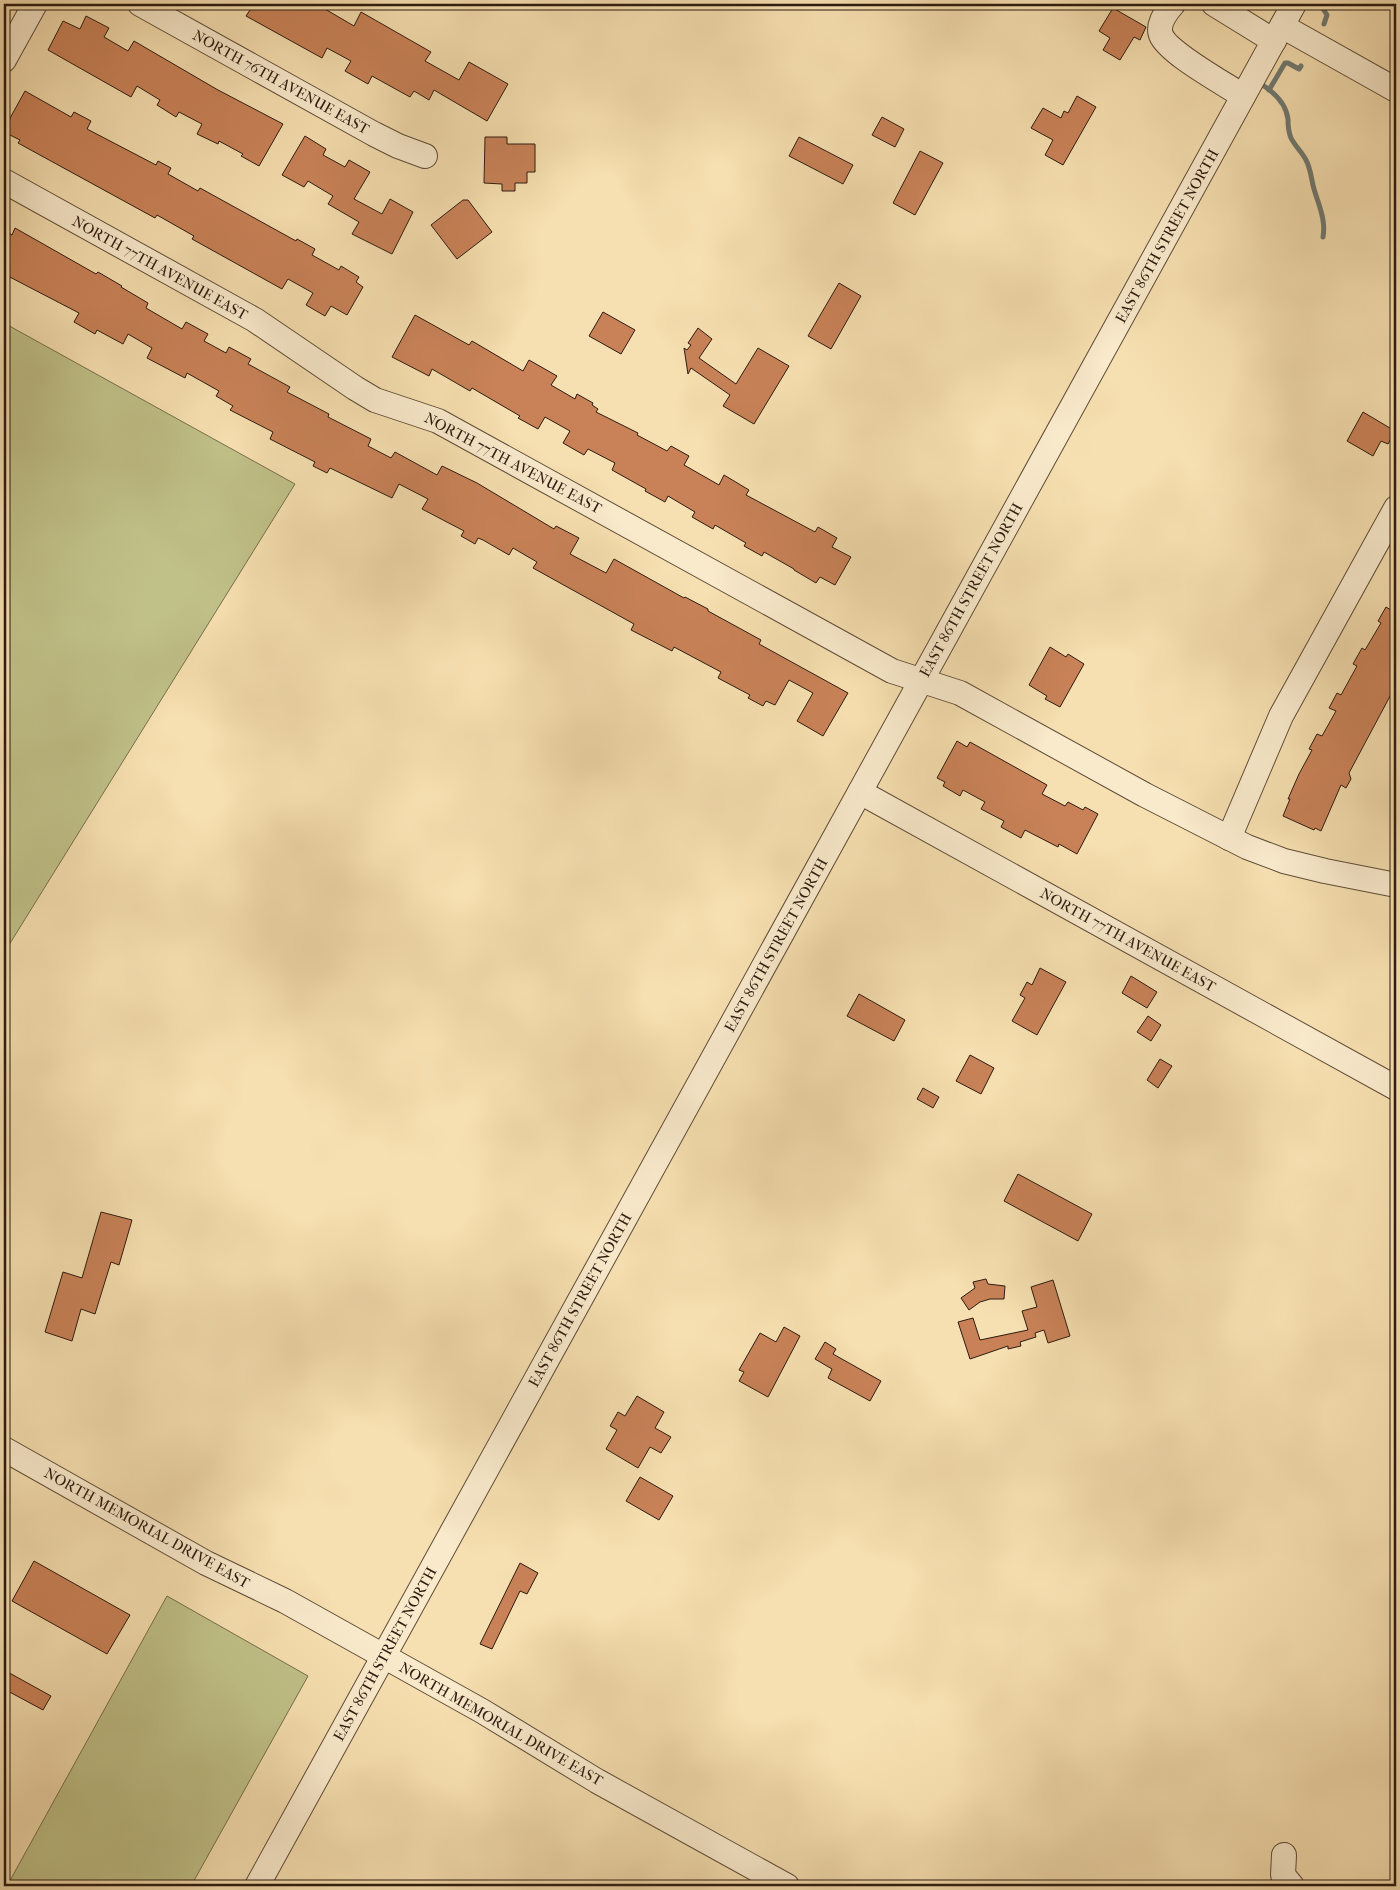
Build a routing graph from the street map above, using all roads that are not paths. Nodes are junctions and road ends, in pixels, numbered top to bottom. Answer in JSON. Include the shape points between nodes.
{"nodes":[{"id":1,"x":35,"y":4,"type":"edge"},
{"id":2,"x":140,"y":4,"type":"edge"},
{"id":3,"x":1173,"y":4,"type":"edge"},
{"id":4,"x":1214,"y":4,"type":"edge"},
{"id":5,"x":1294,"y":4,"type":"edge"},
{"id":6,"x":1278,"y":33,"type":"junction"},
{"id":7,"x":4,"y":60,"type":"edge"},
{"id":8,"x":1396,"y":90,"type":"edge"},
{"id":9,"x":1243,"y":96,"type":"junction"},
{"id":10,"x":425,"y":156,"type":"dead end"},
{"id":11,"x":4,"y":181,"type":"edge"},
{"id":12,"x":1396,"y":508,"type":"edge"},
{"id":13,"x":921,"y":681,"type":"junction"},
{"id":14,"x":860,"y":792,"type":"junction"},
{"id":15,"x":1229,"y":838,"type":"junction"},
{"id":16,"x":1396,"y":885,"type":"edge"},
{"id":17,"x":1396,"y":1088,"type":"edge"},
{"id":18,"x":4,"y":1448,"type":"edge"},
{"id":19,"x":384,"y":1657,"type":"junction"},
{"id":20,"x":1284,"y":1855,"type":"dead end"},
{"id":21,"x":257,"y":1886,"type":"edge"},
{"id":22,"x":787,"y":1886,"type":"edge"},
{"id":23,"x":1292,"y":1886,"type":"edge"}],
"edges":[{"from":1,"to":7,"type":"street"},
{"from":2,"to":10,"type":"street","name":"NORTH 76TH AVENUE EAST","via":[[374,134]]},
{"from":3,"to":9,"type":"street","via":[[1160,26],[1161,36],[1172,50]]},
{"from":4,"to":6,"type":"street"},
{"from":5,"to":6,"type":"street","name":"EAST 86TH STREET NORTH"},
{"from":6,"to":8,"type":"street"},
{"from":6,"to":9,"type":"street","name":"EAST 86TH STREET NORTH"},
{"from":9,"to":13,"type":"street","name":"EAST 86TH STREET NORTH"},
{"from":11,"to":13,"type":"street","name":"NORTH 77TH AVENUE EAST","via":[[254,320],[376,400],[438,421],[892,671]]},
{"from":12,"to":15,"type":"street","via":[[1281,716]]},
{"from":13,"to":14,"type":"street","name":"EAST 86TH STREET NORTH"},
{"from":13,"to":15,"type":"street","name":"NORTH 77TH AVENUE EAST","via":[[960,693]]},
{"from":14,"to":17,"type":"street","name":"NORTH 77TH AVENUE EAST"},
{"from":14,"to":19,"type":"street","name":"EAST 86TH STREET NORTH"},
{"from":15,"to":16,"type":"street","name":"NORTH 77TH AVENUE EAST","via":[[1284,861]]},
{"from":18,"to":19,"type":"street","name":"NORTH MEMORIAL DRIVE EAST","via":[[206,1563],[285,1601]]},
{"from":19,"to":21,"type":"street","name":"EAST 86TH STREET NORTH"},
{"from":19,"to":22,"type":"street","name":"NORTH MEMORIAL DRIVE EAST","via":[[482,1711],[597,1781]]},
{"from":20,"to":23,"type":"street","via":[[1283,1875]]}]}
